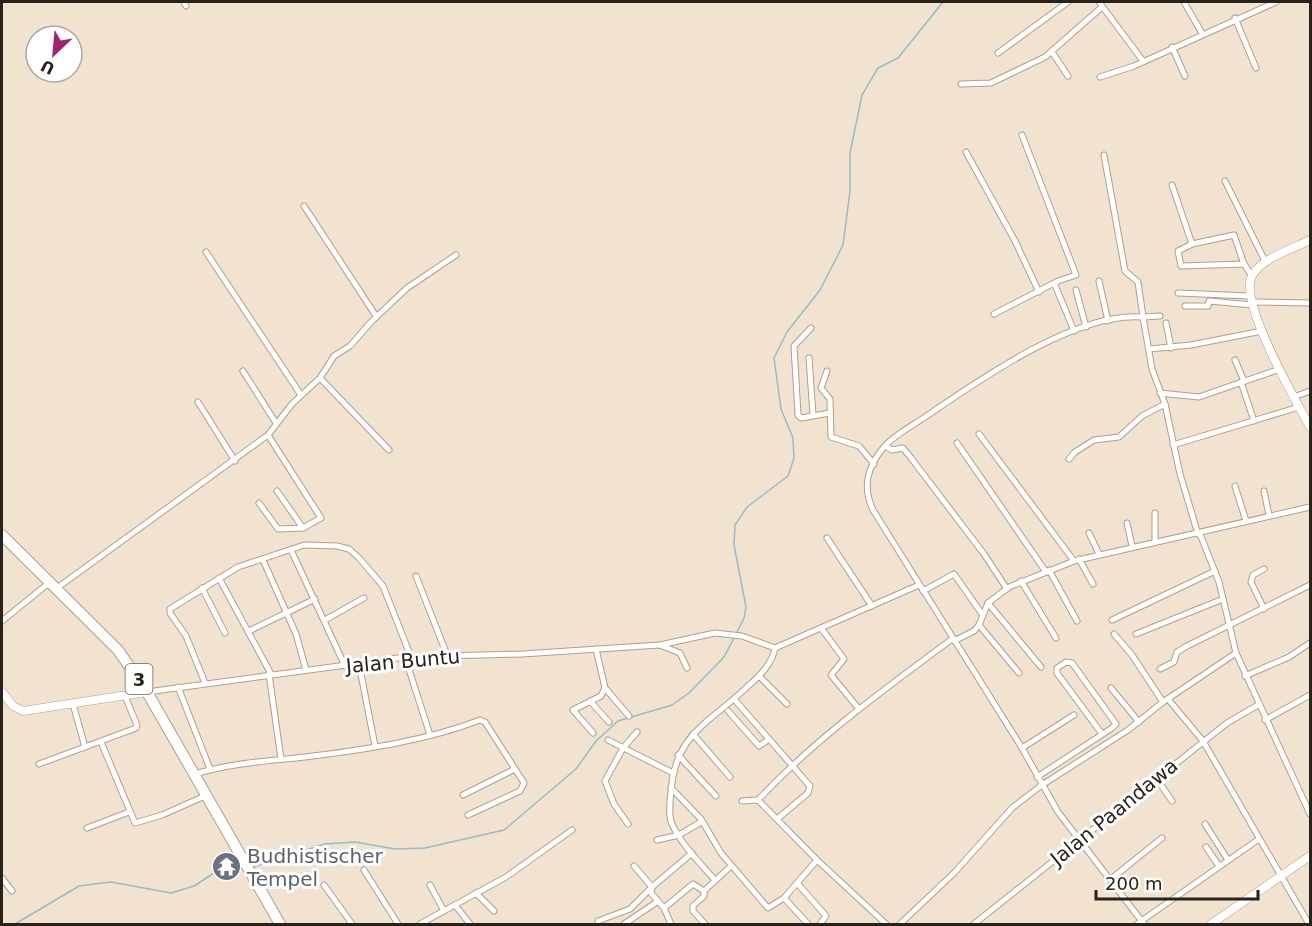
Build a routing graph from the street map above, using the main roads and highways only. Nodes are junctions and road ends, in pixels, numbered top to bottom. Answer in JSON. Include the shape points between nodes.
{"nodes":[{"id":1,"x":1311,"y":240,"type":"edge"},
{"id":2,"x":1311,"y":428,"type":"edge"},
{"id":3,"x":2,"y":535,"type":"edge"},
{"id":4,"x":2,"y":692,"type":"edge"},
{"id":5,"x":147,"y":692,"type":"junction"},
{"id":6,"x":1311,"y":855,"type":"edge"},
{"id":7,"x":280,"y":924,"type":"edge"},
{"id":8,"x":1211,"y":924,"type":"edge"}],
"edges":[{"from":1,"to":2,"type":"main road","via":[[1266,263],[1252,276],[1251,301]]},
{"from":3,"to":5,"type":"highway","number":"3","via":[[118,650]]},
{"from":4,"to":5,"type":"main road","via":[[13,706],[23,711]]},
{"from":5,"to":7,"type":"highway","number":"3"},
{"from":6,"to":8,"type":"main road"}]}
